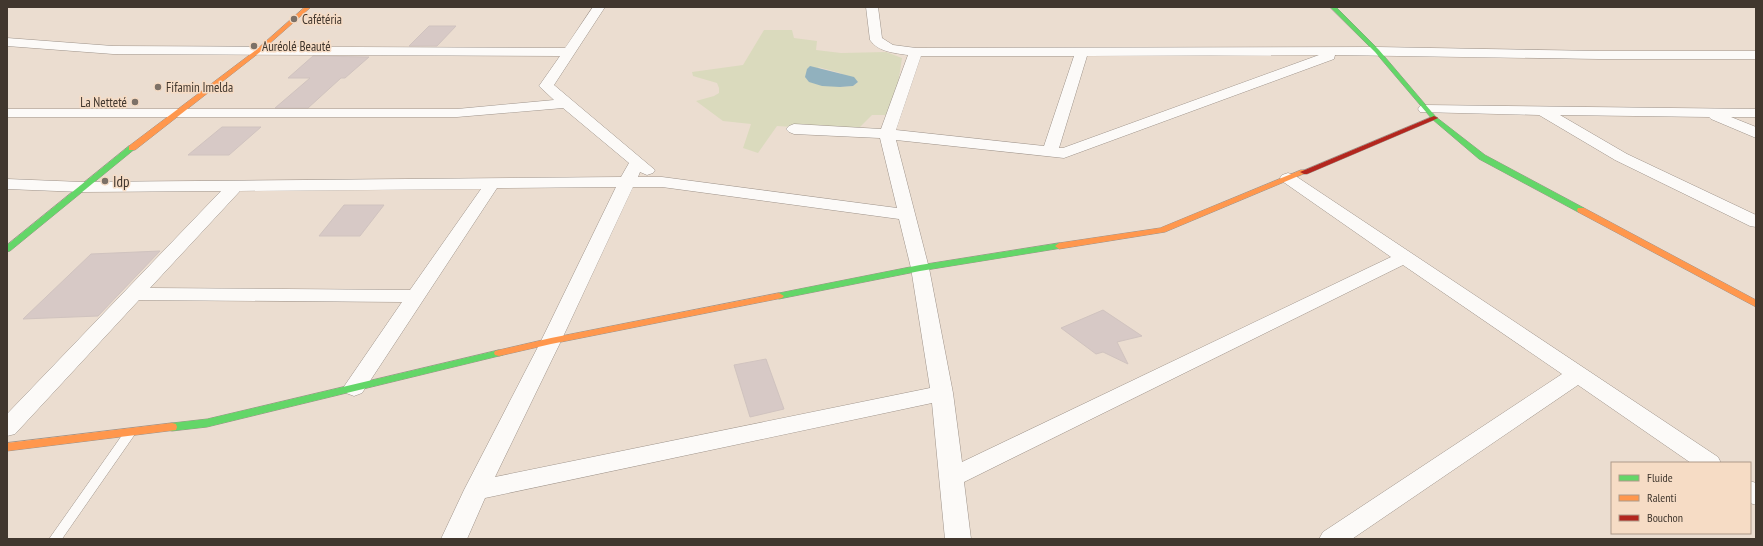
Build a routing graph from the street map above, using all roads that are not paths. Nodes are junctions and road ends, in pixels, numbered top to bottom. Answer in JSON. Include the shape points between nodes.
{"nodes":[{"id":1,"x":308,"y":7,"type":"edge"},
{"id":2,"x":599,"y":7,"type":"edge"},
{"id":3,"x":872,"y":7,"type":"edge"},
{"id":4,"x":1333,"y":7,"type":"edge"},
{"id":5,"x":7,"y":42,"type":"edge"},
{"id":6,"x":258,"y":51,"type":"junction"},
{"id":7,"x":1342,"y":51,"type":"junction"},
{"id":8,"x":1377,"y":51,"type":"junction"},
{"id":9,"x":568,"y":52,"type":"junction"},
{"id":10,"x":916,"y":52,"type":"junction"},
{"id":11,"x":1082,"y":52,"type":"junction"},
{"id":12,"x":1756,"y":55,"type":"edge"},
{"id":13,"x":566,"y":103,"type":"junction"},
{"id":14,"x":1542,"y":110,"type":"junction"},
{"id":15,"x":7,"y":113,"type":"edge"},
{"id":16,"x":179,"y":113,"type":"junction"},
{"id":17,"x":1430,"y":113,"type":"junction"},
{"id":18,"x":1707,"y":113,"type":"junction"},
{"id":19,"x":1756,"y":113,"type":"edge"},
{"id":20,"x":794,"y":129,"type":"dead end"},
{"id":21,"x":1756,"y":133,"type":"edge"},
{"id":22,"x":888,"y":134,"type":"junction"},
{"id":23,"x":1050,"y":151,"type":"junction"},
{"id":24,"x":637,"y":162,"type":"junction"},
{"id":25,"x":1288,"y":178,"type":"junction"},
{"id":26,"x":627,"y":182,"type":"junction"},
{"id":27,"x":662,"y":182,"type":"junction"},
{"id":28,"x":7,"y":184,"type":"edge"},
{"id":29,"x":492,"y":184,"type":"junction"},
{"id":30,"x":235,"y":186,"type":"junction"},
{"id":31,"x":82,"y":187,"type":"junction"},
{"id":32,"x":907,"y":215,"type":"junction"},
{"id":33,"x":1756,"y":222,"type":"edge"},
{"id":34,"x":7,"y":249,"type":"edge"},
{"id":35,"x":1404,"y":257,"type":"junction"},
{"id":36,"x":920,"y":268,"type":"junction"},
{"id":37,"x":132,"y":294,"type":"junction"},
{"id":38,"x":416,"y":296,"type":"junction"},
{"id":39,"x":1756,"y":304,"type":"edge"},
{"id":40,"x":551,"y":341,"type":"junction"},
{"id":41,"x":1578,"y":374,"type":"junction"},
{"id":42,"x":354,"y":388,"type":"junction"},
{"id":43,"x":942,"y":393,"type":"junction"},
{"id":44,"x":7,"y":428,"type":"edge"},
{"id":45,"x":130,"y":432,"type":"junction"},
{"id":46,"x":7,"y":446,"type":"edge"},
{"id":47,"x":1708,"y":462,"type":"edge"},
{"id":48,"x":952,"y":477,"type":"junction"},
{"id":49,"x":476,"y":490,"type":"junction"},
{"id":50,"x":55,"y":539,"type":"edge"},
{"id":51,"x":454,"y":539,"type":"edge"},
{"id":52,"x":958,"y":539,"type":"edge"},
{"id":53,"x":1332,"y":539,"type":"edge"}],
"edges":[{"from":1,"to":6,"type":"street"},
{"from":2,"to":9,"type":"street"},
{"from":3,"to":10,"type":"street","via":[[876,40],[889,48]]},
{"from":4,"to":8,"type":"street"},
{"from":5,"to":6,"type":"street","via":[[113,50]]},
{"from":6,"to":9,"type":"street"},
{"from":6,"to":16,"type":"street"},
{"from":7,"to":8,"type":"street"},
{"from":7,"to":11,"type":"street"},
{"from":7,"to":23,"type":"street","via":[[1064,153]]},
{"from":8,"to":12,"type":"street"},
{"from":8,"to":17,"type":"street"},
{"from":9,"to":13,"type":"street","via":[[546,86]]},
{"from":10,"to":11,"type":"street"},
{"from":10,"to":22,"type":"street"},
{"from":11,"to":23,"type":"street"},
{"from":13,"to":16,"type":"street","via":[[457,113]]},
{"from":13,"to":24,"type":"street"},
{"from":14,"to":17,"type":"street"},
{"from":14,"to":18,"type":"street"},
{"from":14,"to":33,"type":"street","via":[[1622,157]]},
{"from":15,"to":16,"type":"street"},
{"from":16,"to":31,"type":"street"},
{"from":17,"to":25,"type":"street"},
{"from":17,"to":39,"type":"street","via":[[1482,157]]},
{"from":18,"to":19,"type":"street"},
{"from":18,"to":21,"type":"street"},
{"from":20,"to":22,"type":"street"},
{"from":22,"to":23,"type":"street"},
{"from":22,"to":32,"type":"street"},
{"from":24,"to":26,"type":"street"},
{"from":24,"to":27,"type":"street"},
{"from":25,"to":35,"type":"street"},
{"from":25,"to":36,"type":"street","via":[[1162,230]]},
{"from":26,"to":27,"type":"street"},
{"from":26,"to":29,"type":"street"},
{"from":26,"to":40,"type":"street"},
{"from":27,"to":32,"type":"street"},
{"from":28,"to":31,"type":"street"},
{"from":29,"to":30,"type":"street"},
{"from":29,"to":38,"type":"street"},
{"from":30,"to":31,"type":"street"},
{"from":30,"to":37,"type":"street"},
{"from":31,"to":34,"type":"street"},
{"from":32,"to":36,"type":"street"},
{"from":35,"to":41,"type":"street"},
{"from":35,"to":48,"type":"street"},
{"from":36,"to":40,"type":"street"},
{"from":36,"to":43,"type":"street"},
{"from":37,"to":38,"type":"street"},
{"from":37,"to":44,"type":"street"},
{"from":38,"to":42,"type":"street"},
{"from":40,"to":42,"type":"street"},
{"from":40,"to":49,"type":"street"},
{"from":41,"to":47,"type":"street"},
{"from":41,"to":53,"type":"street"},
{"from":42,"to":45,"type":"street","via":[[207,423]]},
{"from":43,"to":48,"type":"street"},
{"from":43,"to":49,"type":"street"},
{"from":45,"to":46,"type":"street"},
{"from":45,"to":50,"type":"lane"},
{"from":48,"to":52,"type":"street"},
{"from":49,"to":51,"type":"street"}]}
